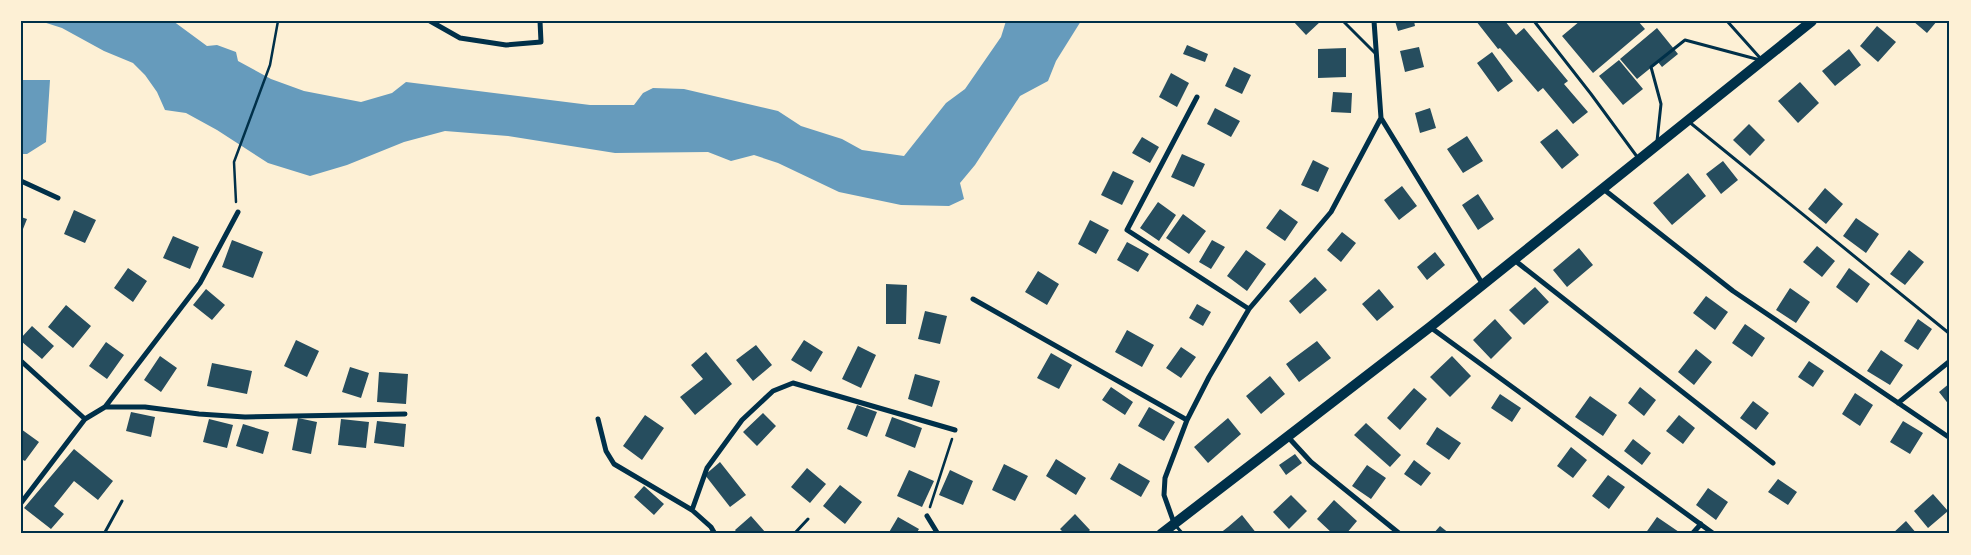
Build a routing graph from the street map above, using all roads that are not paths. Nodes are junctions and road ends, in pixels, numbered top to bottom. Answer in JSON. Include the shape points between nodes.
{"nodes":[{"id":1,"x":430,"y":21,"type":"edge"},
{"id":2,"x":540,"y":21,"type":"edge"},
{"id":3,"x":1343,"y":21,"type":"edge"},
{"id":4,"x":1374,"y":21,"type":"edge"},
{"id":5,"x":1534,"y":21,"type":"edge"},
{"id":6,"x":1727,"y":21,"type":"edge"},
{"id":7,"x":1812,"y":21,"type":"edge"},
{"id":8,"x":1376,"y":53,"type":"junction"},
{"id":9,"x":1763,"y":61,"type":"junction"},
{"id":10,"x":1197,"y":97,"type":"dead end"},
{"id":11,"x":1381,"y":118,"type":"junction"},
{"id":12,"x":1688,"y":121,"type":"junction"},
{"id":13,"x":1656,"y":145,"type":"junction"},
{"id":14,"x":1638,"y":159,"type":"junction"},
{"id":15,"x":21,"y":181,"type":"edge"},
{"id":16,"x":1602,"y":188,"type":"junction"},
{"id":17,"x":58,"y":198,"type":"dead end"},
{"id":18,"x":238,"y":212,"type":"road end"},
{"id":19,"x":1512,"y":259,"type":"junction"},
{"id":20,"x":1482,"y":283,"type":"junction"},
{"id":21,"x":973,"y":299,"type":"dead end"},
{"id":22,"x":1250,"y":309,"type":"junction"},
{"id":23,"x":1430,"y":327,"type":"junction"},
{"id":24,"x":1950,"y":334,"type":"edge"},
{"id":25,"x":21,"y":361,"type":"edge"},
{"id":26,"x":1950,"y":361,"type":"edge"},
{"id":27,"x":1898,"y":403,"type":"junction"},
{"id":28,"x":105,"y":407,"type":"junction"},
{"id":29,"x":405,"y":414,"type":"dead end"},
{"id":30,"x":85,"y":419,"type":"junction"},
{"id":31,"x":598,"y":419,"type":"dead end"},
{"id":32,"x":1187,"y":420,"type":"junction"},
{"id":33,"x":955,"y":430,"type":"road end"},
{"id":34,"x":1288,"y":436,"type":"junction"},
{"id":35,"x":1950,"y":438,"type":"edge"},
{"id":36,"x":1773,"y":463,"type":"dead end"},
{"id":37,"x":122,"y":500,"type":"dead end"},
{"id":38,"x":21,"y":503,"type":"edge"},
{"id":39,"x":692,"y":510,"type":"junction"},
{"id":40,"x":927,"y":516,"type":"road end"},
{"id":41,"x":808,"y":519,"type":"dead end"},
{"id":42,"x":1174,"y":524,"type":"junction"},
{"id":43,"x":1700,"y":524,"type":"junction"},
{"id":44,"x":104,"y":534,"type":"edge"},
{"id":45,"x":715,"y":534,"type":"edge"},
{"id":46,"x":794,"y":534,"type":"edge"},
{"id":47,"x":938,"y":534,"type":"edge"},
{"id":48,"x":1161,"y":534,"type":"edge"},
{"id":49,"x":1183,"y":534,"type":"edge"},
{"id":50,"x":1400,"y":534,"type":"edge"},
{"id":51,"x":1692,"y":534,"type":"edge"},
{"id":52,"x":1714,"y":534,"type":"edge"}],
"edges":[{"from":1,"to":2,"type":"street","via":[[460,38],[506,45],[541,42]]},
{"from":3,"to":8,"type":"lane"},
{"from":4,"to":8,"type":"street"},
{"from":5,"to":14,"type":"lane"},
{"from":6,"to":9,"type":"lane"},
{"from":7,"to":9,"type":"main road"},
{"from":8,"to":11,"type":"street"},
{"from":9,"to":12,"type":"main road"},
{"from":9,"to":13,"type":"lane","via":[[1685,40],[1651,68],[1661,104]]},
{"from":10,"to":22,"type":"street","via":[[1127,230]]},
{"from":11,"to":20,"type":"street"},
{"from":11,"to":22,"type":"street","via":[[1330,212]]},
{"from":12,"to":13,"type":"main road"},
{"from":12,"to":24,"type":"lane"},
{"from":13,"to":14,"type":"main road"},
{"from":14,"to":16,"type":"main road"},
{"from":15,"to":17,"type":"street"},
{"from":16,"to":19,"type":"main road"},
{"from":16,"to":27,"type":"street","via":[[1733,290]]},
{"from":18,"to":28,"type":"street","via":[[200,283]]},
{"from":19,"to":20,"type":"main road"},
{"from":19,"to":36,"type":"street"},
{"from":20,"to":23,"type":"main road"},
{"from":21,"to":32,"type":"street"},
{"from":22,"to":32,"type":"street"},
{"from":23,"to":34,"type":"main road"},
{"from":23,"to":43,"type":"street"},
{"from":25,"to":30,"type":"street"},
{"from":26,"to":27,"type":"street"},
{"from":27,"to":35,"type":"street"},
{"from":28,"to":29,"type":"street","via":[[145,406],[245,417]]},
{"from":28,"to":30,"type":"street"},
{"from":30,"to":38,"type":"street"},
{"from":31,"to":39,"type":"street","via":[[606,451],[614,464]]},
{"from":32,"to":42,"type":"street","via":[[1165,478],[1164,495]]},
{"from":33,"to":39,"type":"street","via":[[792,383],[773,391],[742,420],[707,468]]},
{"from":34,"to":42,"type":"main road"},
{"from":34,"to":50,"type":"street","via":[[1311,462]]},
{"from":37,"to":44,"type":"lane"},
{"from":39,"to":45,"type":"street"},
{"from":40,"to":47,"type":"street"},
{"from":41,"to":46,"type":"lane"},
{"from":42,"to":48,"type":"main road"},
{"from":42,"to":49,"type":"lane"},
{"from":43,"to":51,"type":"street"},
{"from":43,"to":52,"type":"street"}]}
